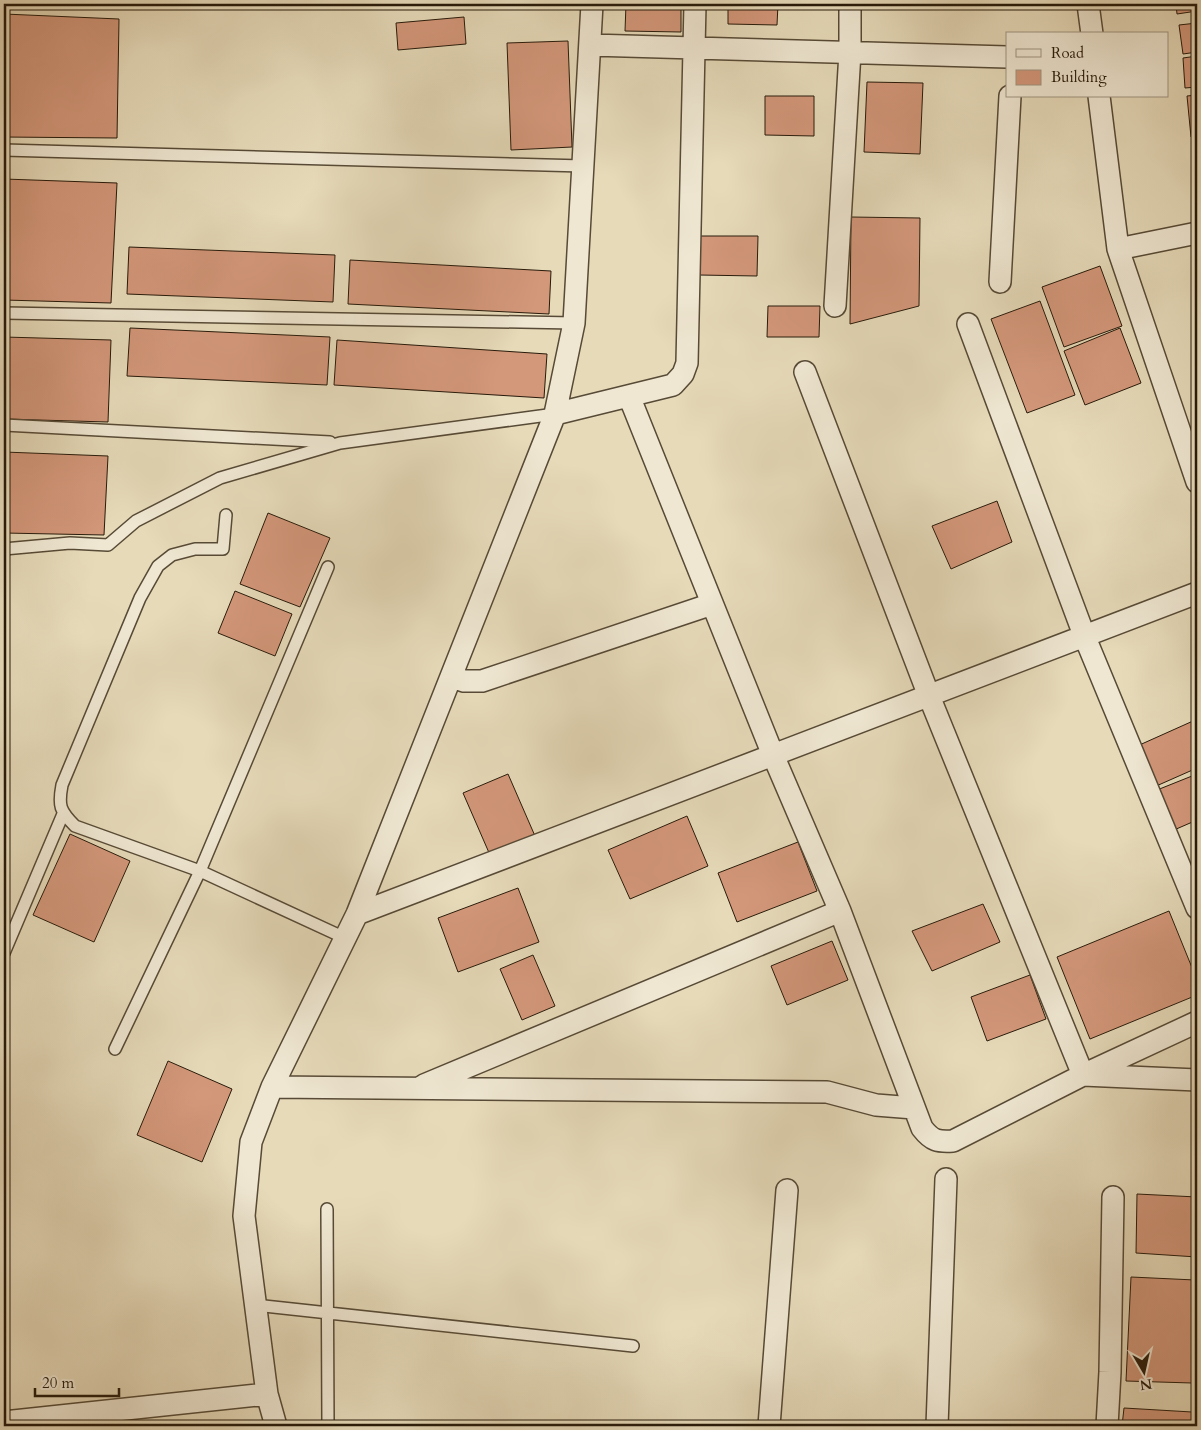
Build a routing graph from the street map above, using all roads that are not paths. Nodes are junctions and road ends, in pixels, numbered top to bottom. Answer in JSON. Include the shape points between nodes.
{"nodes":[{"id":1,"x":592,"y":4,"type":"edge"},
{"id":2,"x":695,"y":4,"type":"edge"},
{"id":3,"x":850,"y":4,"type":"edge"},
{"id":4,"x":1088,"y":4,"type":"edge"},
{"id":5,"x":1092,"y":32,"type":"edge"},
{"id":6,"x":591,"y":45,"type":"junction"},
{"id":7,"x":693,"y":49,"type":"junction"},
{"id":8,"x":850,"y":52,"type":"junction"},
{"id":9,"x":1006,"y":57,"type":"edge"},
{"id":10,"x":1010,"y":98,"type":"edge"},
{"id":11,"x":1100,"y":98,"type":"edge"},
{"id":12,"x":4,"y":150,"type":"edge"},
{"id":13,"x":583,"y":166,"type":"junction"},
{"id":14,"x":1197,"y":233,"type":"edge"},
{"id":15,"x":1118,"y":249,"type":"junction"},
{"id":16,"x":1000,"y":282,"type":"dead end"},
{"id":17,"x":836,"y":306,"type":"dead end"},
{"id":18,"x":4,"y":312,"type":"edge"},
{"id":19,"x":574,"y":323,"type":"junction"},
{"id":20,"x":968,"y":324,"type":"dead end"},
{"id":21,"x":805,"y":372,"type":"dead end"},
{"id":22,"x":629,"y":396,"type":"junction"},
{"id":23,"x":555,"y":414,"type":"junction"},
{"id":24,"x":4,"y":425,"type":"edge"},
{"id":25,"x":340,"y":442,"type":"junction"},
{"id":26,"x":1197,"y":482,"type":"edge"},
{"id":27,"x":226,"y":515,"type":"dead end"},
{"id":28,"x":4,"y":549,"type":"edge"},
{"id":29,"x":328,"y":567,"type":"dead end"},
{"id":30,"x":1197,"y":593,"type":"edge"},
{"id":31,"x":712,"y":604,"type":"junction"},
{"id":32,"x":1084,"y":635,"type":"junction"},
{"id":33,"x":452,"y":677,"type":"junction"},
{"id":34,"x":929,"y":696,"type":"junction"},
{"id":35,"x":773,"y":755,"type":"junction"},
{"id":36,"x":63,"y":814,"type":"junction"},
{"id":37,"x":200,"y":872,"type":"junction"},
{"id":38,"x":1197,"y":908,"type":"edge"},
{"id":39,"x":840,"y":911,"type":"junction"},
{"id":40,"x":358,"y":914,"type":"junction"},
{"id":41,"x":345,"y":938,"type":"junction"},
{"id":42,"x":4,"y":953,"type":"edge"},
{"id":43,"x":1197,"y":1022,"type":"edge"},
{"id":44,"x":115,"y":1049,"type":"dead end"},
{"id":45,"x":1084,"y":1075,"type":"junction"},
{"id":46,"x":1197,"y":1080,"type":"edge"},
{"id":47,"x":272,"y":1087,"type":"junction"},
{"id":48,"x":415,"y":1089,"type":"junction"},
{"id":49,"x":914,"y":1108,"type":"junction"},
{"id":50,"x":946,"y":1179,"type":"dead end"},
{"id":51,"x":787,"y":1190,"type":"dead end"},
{"id":52,"x":1113,"y":1197,"type":"dead end"},
{"id":53,"x":327,"y":1209,"type":"dead end"},
{"id":54,"x":255,"y":1305,"type":"junction"},
{"id":55,"x":328,"y":1313,"type":"junction"},
{"id":56,"x":633,"y":1346,"type":"dead end"},
{"id":57,"x":267,"y":1394,"type":"junction"},
{"id":58,"x":4,"y":1422,"type":"edge"},
{"id":59,"x":276,"y":1426,"type":"edge"},
{"id":60,"x":328,"y":1426,"type":"edge"},
{"id":61,"x":769,"y":1426,"type":"edge"},
{"id":62,"x":937,"y":1426,"type":"edge"},
{"id":63,"x":1106,"y":1426,"type":"edge"}],
"edges":[{"from":1,"to":6,"type":"street"},
{"from":2,"to":7,"type":"street"},
{"from":3,"to":8,"type":"street"},
{"from":4,"to":5,"type":"street"},
{"from":6,"to":7,"type":"street"},
{"from":6,"to":13,"type":"street"},
{"from":7,"to":8,"type":"street"},
{"from":7,"to":22,"type":"street","via":[[687,363],[683,374],[673,385]]},
{"from":8,"to":9,"type":"street"},
{"from":8,"to":17,"type":"street"},
{"from":10,"to":16,"type":"street"},
{"from":11,"to":15,"type":"street"},
{"from":12,"to":13,"type":"lane"},
{"from":13,"to":19,"type":"street"},
{"from":14,"to":15,"type":"street"},
{"from":15,"to":26,"type":"street"},
{"from":18,"to":19,"type":"lane"},
{"from":19,"to":23,"type":"street"},
{"from":20,"to":32,"type":"street"},
{"from":21,"to":34,"type":"street"},
{"from":22,"to":23,"type":"street"},
{"from":22,"to":31,"type":"street"},
{"from":23,"to":25,"type":"lane"},
{"from":23,"to":33,"type":"street"},
{"from":24,"to":25,"type":"lane"},
{"from":25,"to":28,"type":"lane","via":[[220,478],[136,522],[108,544],[70,543]]},
{"from":27,"to":36,"type":"lane","via":[[223,549],[172,555],[158,566],[140,598],[62,785],[59,799]]},
{"from":29,"to":37,"type":"lane"},
{"from":30,"to":32,"type":"street"},
{"from":31,"to":33,"type":"street","via":[[482,681]]},
{"from":31,"to":35,"type":"street"},
{"from":32,"to":34,"type":"street"},
{"from":32,"to":38,"type":"street"},
{"from":33,"to":40,"type":"street"},
{"from":34,"to":35,"type":"street"},
{"from":34,"to":45,"type":"street"},
{"from":35,"to":39,"type":"street"},
{"from":35,"to":40,"type":"street"},
{"from":36,"to":37,"type":"lane","via":[[75,826]]},
{"from":36,"to":42,"type":"lane"},
{"from":37,"to":41,"type":"lane"},
{"from":37,"to":44,"type":"lane"},
{"from":39,"to":48,"type":"street"},
{"from":39,"to":49,"type":"street"},
{"from":40,"to":41,"type":"street"},
{"from":41,"to":47,"type":"street"},
{"from":43,"to":45,"type":"street"},
{"from":45,"to":46,"type":"street"},
{"from":45,"to":49,"type":"street","via":[[953,1141],[938,1142],[930,1138]]},
{"from":47,"to":48,"type":"street"},
{"from":47,"to":54,"type":"street","via":[[251,1142],[244,1216]]},
{"from":48,"to":49,"type":"street","via":[[827,1092],[876,1105]]},
{"from":50,"to":62,"type":"street"},
{"from":51,"to":61,"type":"street"},
{"from":52,"to":63,"type":"street"},
{"from":53,"to":55,"type":"lane"},
{"from":54,"to":55,"type":"lane"},
{"from":54,"to":57,"type":"street"},
{"from":55,"to":56,"type":"lane"},
{"from":55,"to":60,"type":"lane"},
{"from":57,"to":58,"type":"street"},
{"from":57,"to":59,"type":"street"}]}
